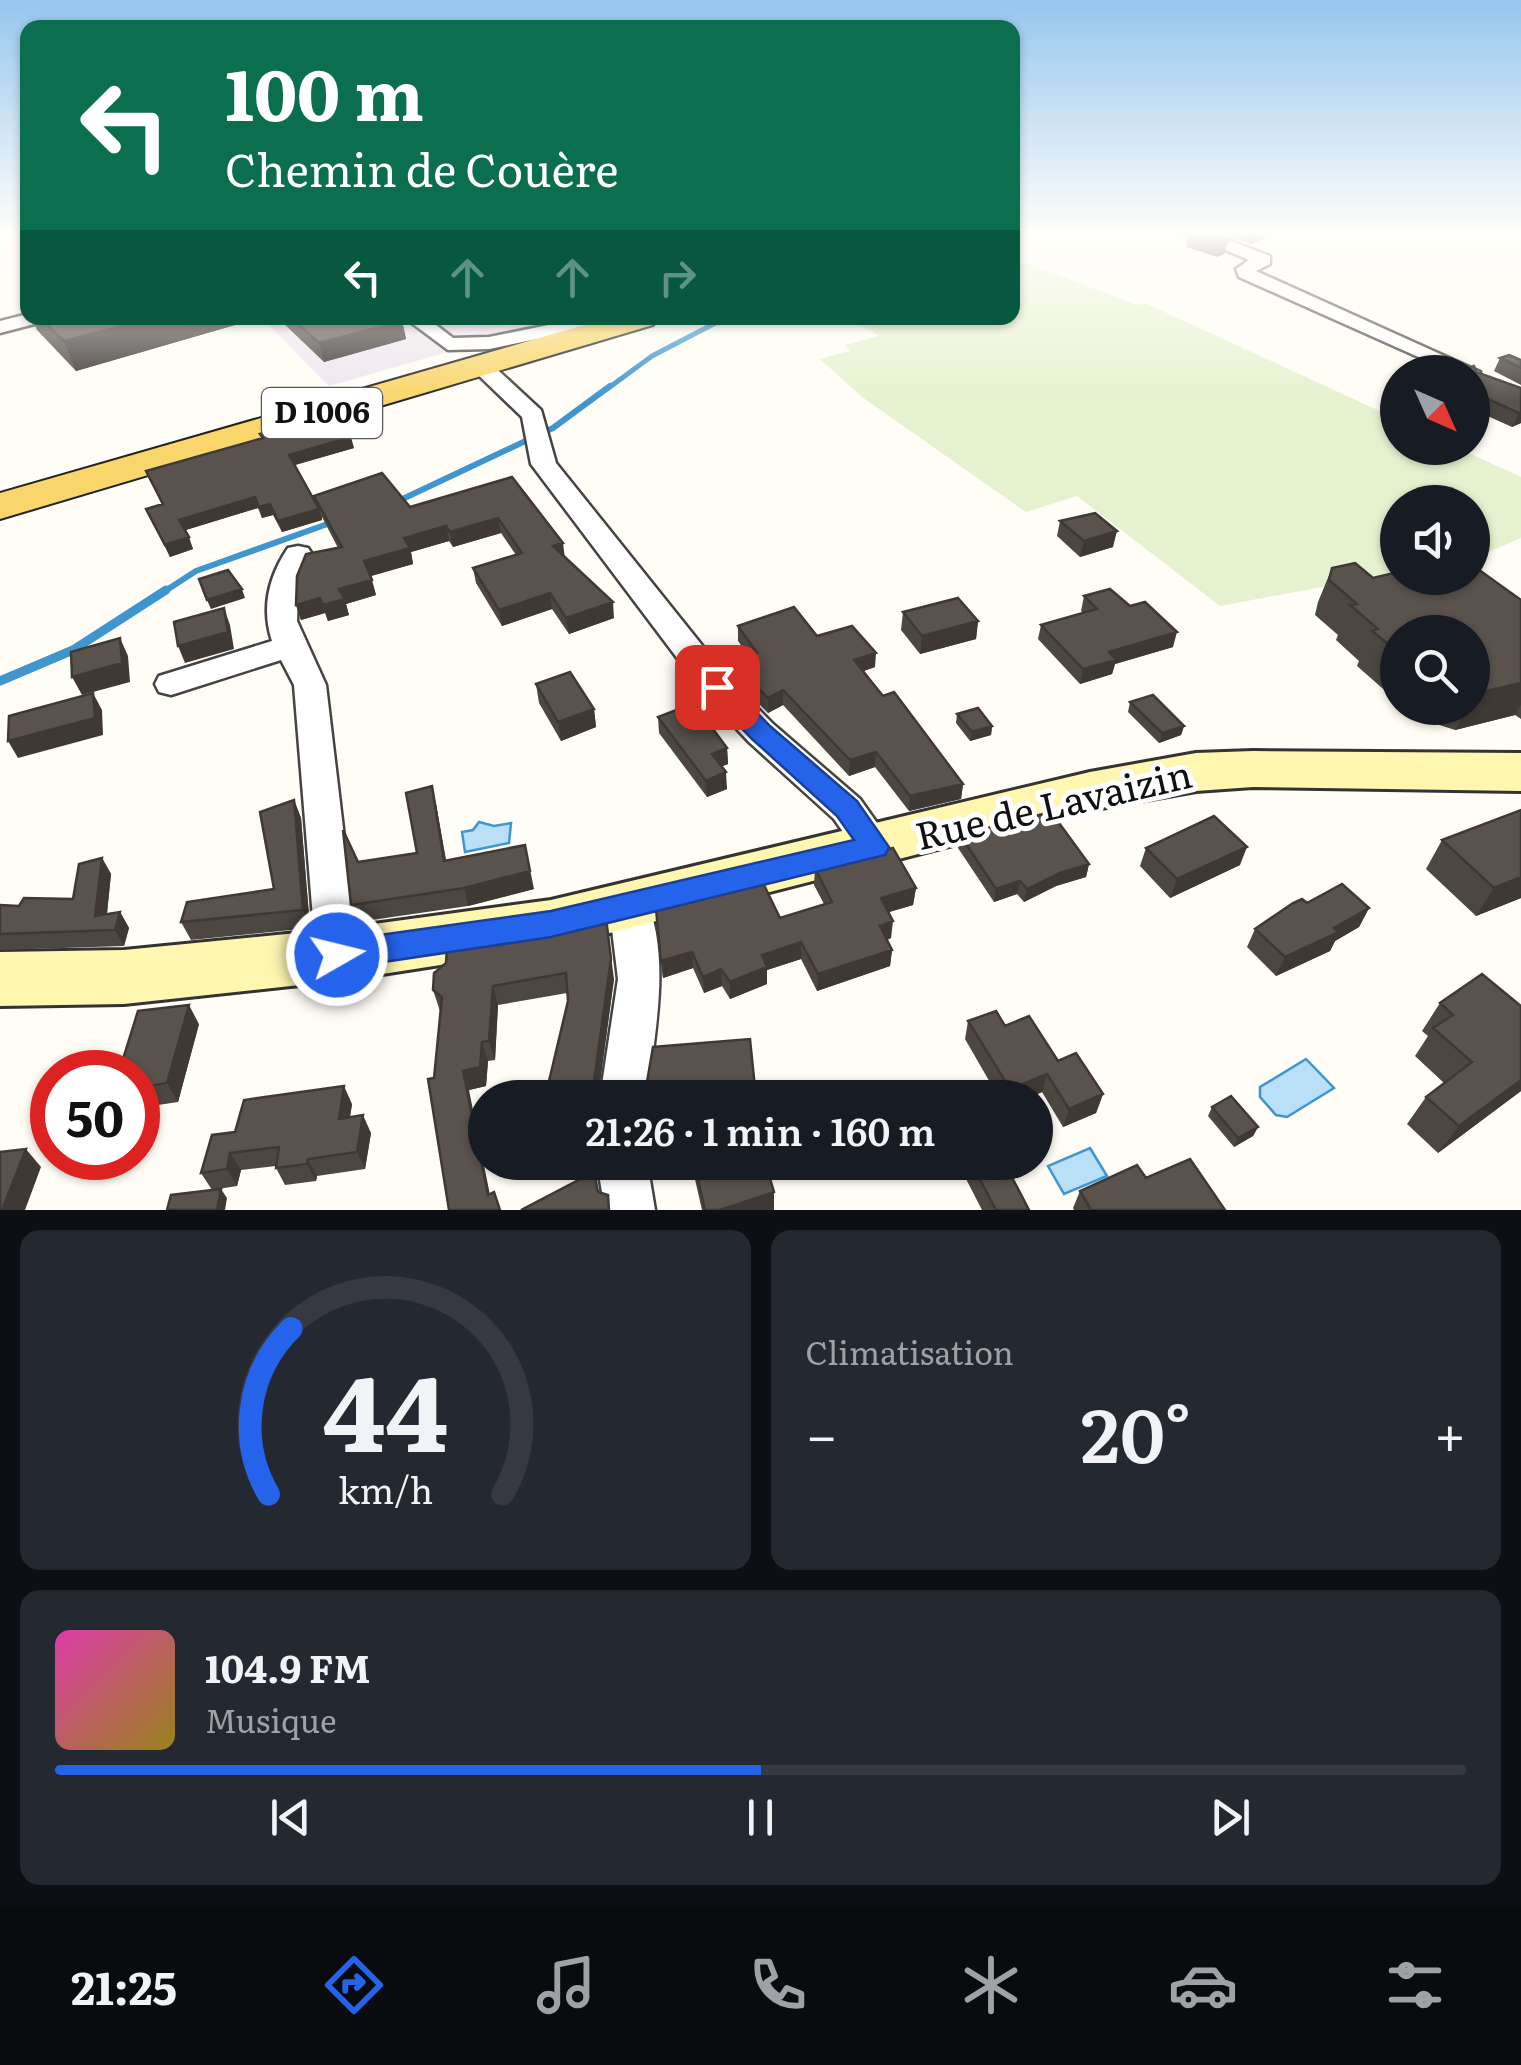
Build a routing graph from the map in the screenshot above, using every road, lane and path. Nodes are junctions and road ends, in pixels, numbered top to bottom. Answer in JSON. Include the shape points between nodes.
{"nodes":[{"id":1,"x":1281,"y":288,"type":"edge"},
{"id":2,"x":423,"y":325,"type":"edge"},
{"id":3,"x":576,"y":325,"type":"edge"},
{"id":4,"x":584,"y":325,"type":"edge"},
{"id":5,"x":618,"y":325,"type":"edge"},
{"id":6,"x":1431,"y":355,"type":"edge"},
{"id":7,"x":480,"y":366,"type":"junction"},
{"id":8,"x":0,"y":490,"type":"edge"},
{"id":9,"x":0,"y":506,"type":"edge"},
{"id":10,"x":298,"y":554,"type":"dead end"},
{"id":11,"x":289,"y":646,"type":"junction"},
{"id":12,"x":171,"y":684,"type":"dead end"},
{"id":13,"x":1521,"y":772,"type":"edge"},
{"id":14,"x":875,"y":847,"type":"junction"},
{"id":15,"x":629,"y":905,"type":"junction"},
{"id":16,"x":337,"y":955,"type":"junction"},
{"id":17,"x":0,"y":980,"type":"edge"},
{"id":18,"x":625,"y":1080,"type":"edge"},
{"id":19,"x":625,"y":1180,"type":"edge"},
{"id":20,"x":630,"y":1210,"type":"edge"}],
"edges":[{"from":1,"to":6,"type":"street"},
{"from":2,"to":3,"type":"street","via":[[448,344],[489,343]]},
{"from":4,"to":8,"type":"main road","number":"D 1006"},
{"from":5,"to":7,"type":"main road","number":"D 1006"},
{"from":7,"to":9,"type":"main road","number":"D 1006"},
{"from":7,"to":14,"type":"street","via":[[533,415],[544,464],[717,687],[847,808]]},
{"from":10,"to":11,"type":"street","via":[[277,603]]},
{"from":11,"to":12,"type":"street"},
{"from":11,"to":16,"type":"street","via":[[310,685]]},
{"from":13,"to":14,"type":"main road","name":"Rue de Lavaizin","via":[[1196,772],[1090,791]]},
{"from":14,"to":15,"type":"main road","name":"Rue de Lavaizin"},
{"from":15,"to":16,"type":"main road","name":"Rue de Lavaizin","via":[[551,924]]},
{"from":15,"to":18,"type":"street","via":[[638,980]]},
{"from":16,"to":17,"type":"main road","name":"Rue de Lavaizin","via":[[124,977]]},
{"from":19,"to":20,"type":"street"}]}
